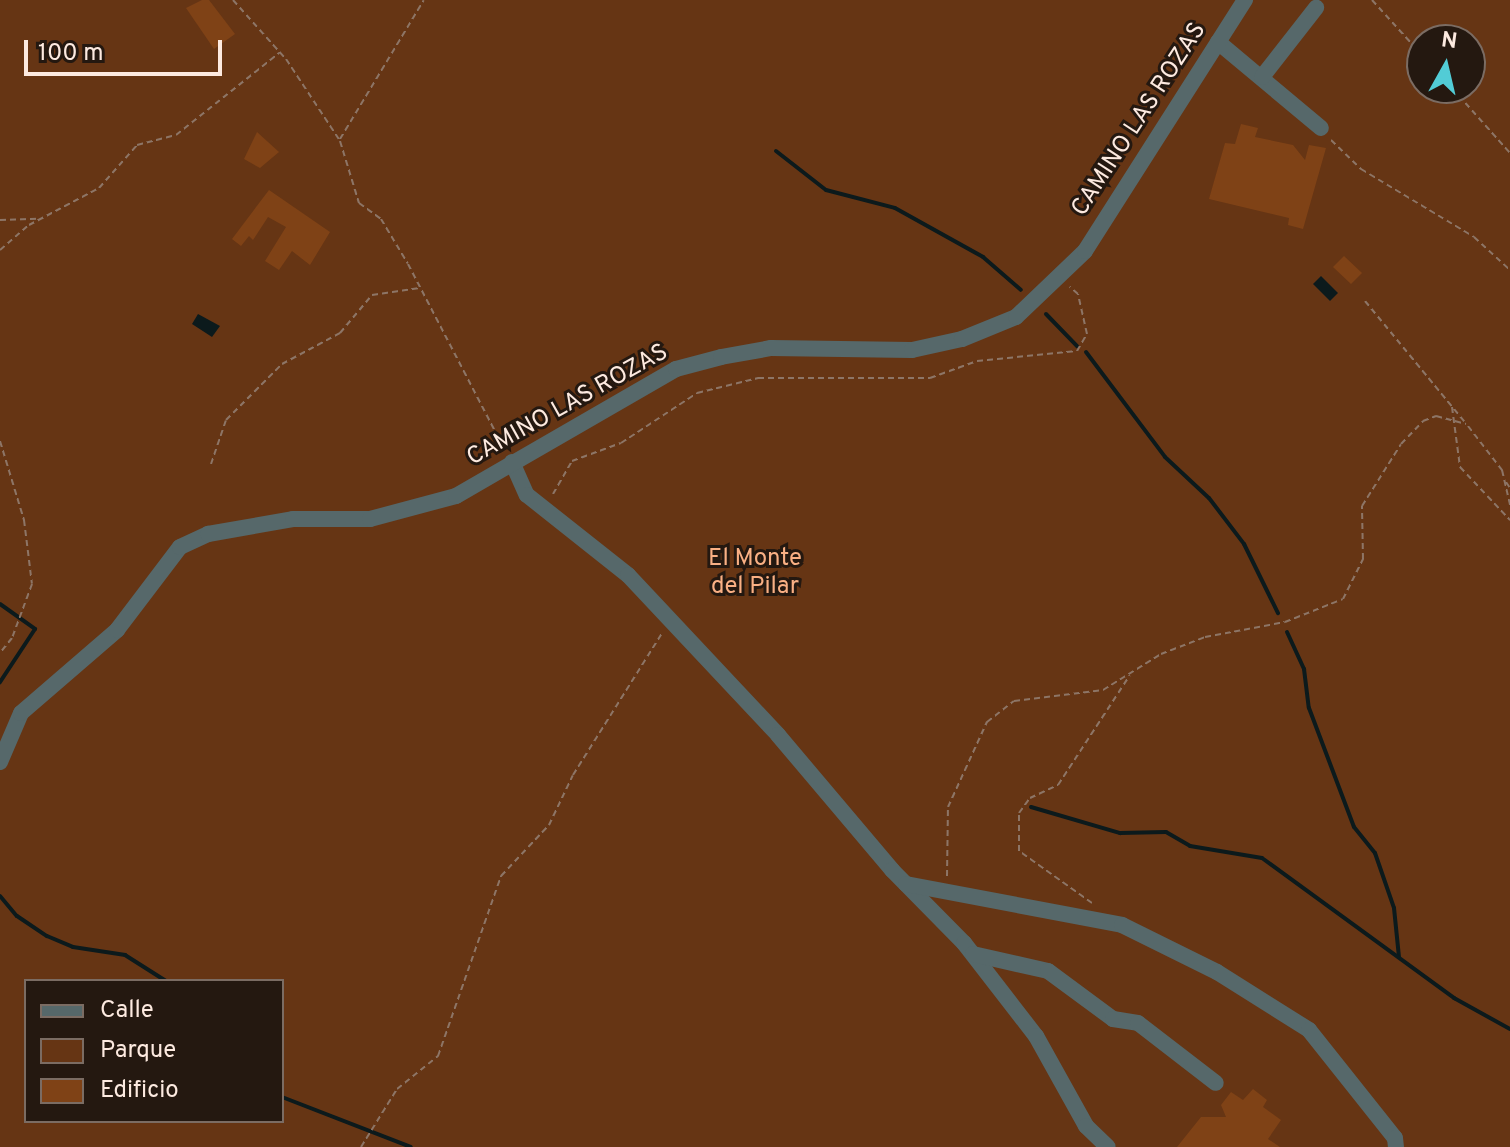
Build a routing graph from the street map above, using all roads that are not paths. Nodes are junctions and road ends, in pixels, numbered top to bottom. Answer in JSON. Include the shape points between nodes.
{"nodes":[{"id":1,"x":1245,"y":0,"type":"edge"},
{"id":2,"x":1316,"y":8,"type":"dead end"},
{"id":3,"x":1218,"y":42,"type":"junction"},
{"id":4,"x":1262,"y":77,"type":"junction"},
{"id":5,"x":1321,"y":128,"type":"road end"},
{"id":6,"x":512,"y":462,"type":"junction"},
{"id":7,"x":0,"y":762,"type":"edge"},
{"id":8,"x":905,"y":884,"type":"junction"},
{"id":9,"x":973,"y":954,"type":"junction"},
{"id":10,"x":1216,"y":1083,"type":"dead end"},
{"id":11,"x":1108,"y":1147,"type":"edge"},
{"id":12,"x":1396,"y":1147,"type":"edge"}],
"edges":[{"from":1,"to":3,"type":"street","name":"CAMINO LAS ROZAS"},
{"from":2,"to":4,"type":"street"},
{"from":3,"to":4,"type":"street"},
{"from":3,"to":6,"type":"street","name":"CAMINO LAS ROZAS","via":[[1085,251],[1016,317],[962,339],[912,350],[771,348],[676,369]]},
{"from":4,"to":5,"type":"street"},
{"from":6,"to":7,"type":"street","name":"CAMINO LAS ROZAS","via":[[456,496],[412,510],[370,519],[235,526],[180,547],[117,630],[21,713]]},
{"from":6,"to":8,"type":"street","via":[[527,495],[628,575],[673,621]]},
{"from":8,"to":9,"type":"street"},
{"from":8,"to":12,"type":"street","via":[[1122,925],[1275,1004],[1309,1030],[1395,1138]]},
{"from":9,"to":10,"type":"street","via":[[1048,971],[1113,1019],[1138,1023]]},
{"from":9,"to":11,"type":"street","via":[[1036,1036],[1086,1126]]}]}
